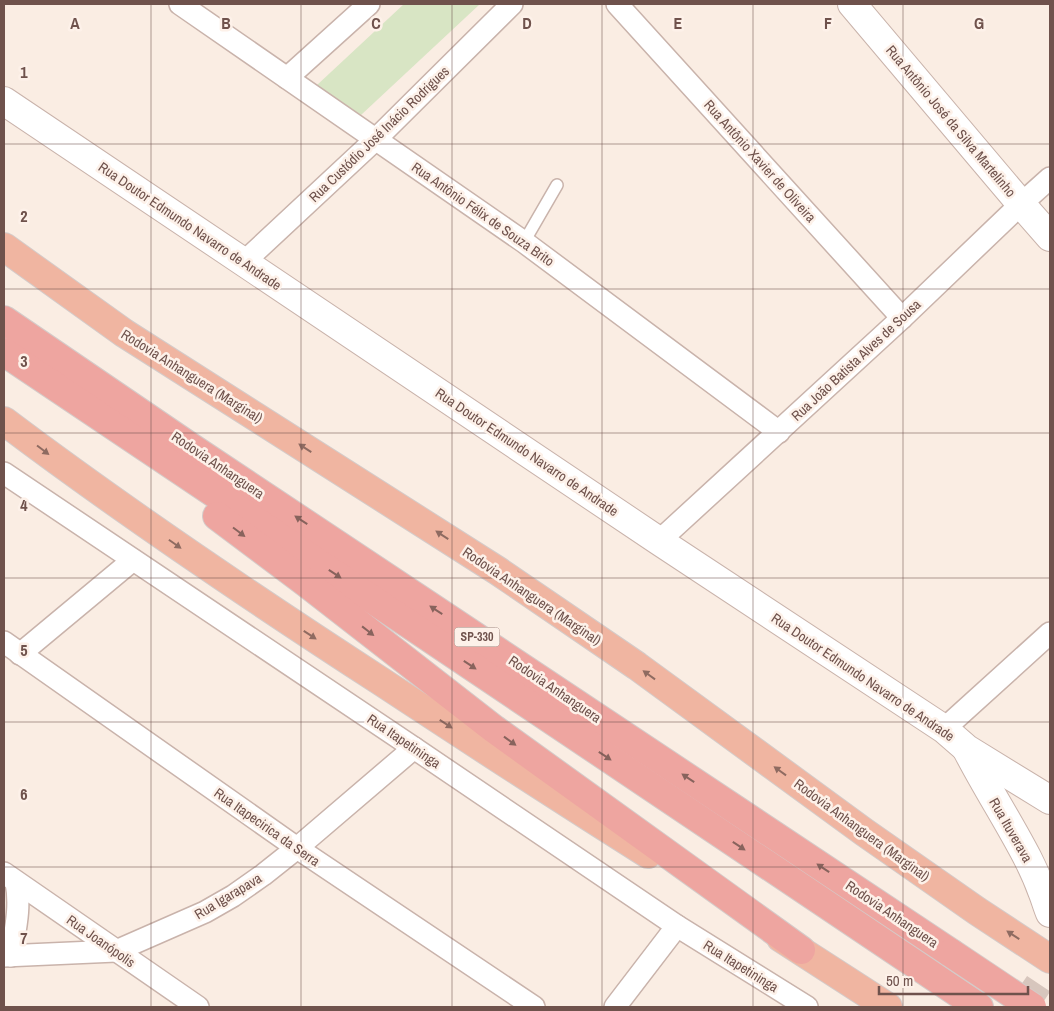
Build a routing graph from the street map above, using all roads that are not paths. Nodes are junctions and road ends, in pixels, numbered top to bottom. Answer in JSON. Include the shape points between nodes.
{"nodes":[{"id":1,"x":180,"y":4,"type":"edge"},
{"id":2,"x":369,"y":4,"type":"edge"},
{"id":3,"x":512,"y":4,"type":"edge"},
{"id":4,"x":618,"y":4,"type":"edge"},
{"id":5,"x":852,"y":4,"type":"edge"},
{"id":6,"x":287,"y":78,"type":"junction"},
{"id":7,"x":4,"y":102,"type":"edge"},
{"id":8,"x":376,"y":139,"type":"junction"},
{"id":9,"x":1050,"y":178,"type":"edge"},
{"id":10,"x":557,"y":184,"type":"dead end"},
{"id":11,"x":1021,"y":204,"type":"junction"},
{"id":12,"x":1050,"y":237,"type":"edge"},
{"id":13,"x":524,"y":242,"type":"junction"},
{"id":14,"x":4,"y":247,"type":"edge"},
{"id":15,"x":244,"y":262,"type":"junction"},
{"id":16,"x":902,"y":318,"type":"junction"},
{"id":17,"x":4,"y":320,"type":"edge"},
{"id":18,"x":4,"y":352,"type":"edge"},
{"id":19,"x":4,"y":356,"type":"edge"},
{"id":20,"x":4,"y":421,"type":"edge"},
{"id":21,"x":779,"y":432,"type":"junction"},
{"id":22,"x":4,"y":472,"type":"edge"},
{"id":23,"x":659,"y":541,"type":"junction"},
{"id":24,"x":133,"y":560,"type":"junction"},
{"id":25,"x":1050,"y":633,"type":"edge"},
{"id":26,"x":12,"y":648,"type":"edge"},
{"id":27,"x":944,"y":730,"type":"junction"},
{"id":28,"x":414,"y":748,"type":"junction"},
{"id":29,"x":966,"y":749,"type":"junction"},
{"id":30,"x":1043,"y":796,"type":"edge"},
{"id":31,"x":1012,"y":830,"type":"junction"},
{"id":32,"x":297,"y":848,"type":"junction"},
{"id":33,"x":10,"y":877,"type":"edge"},
{"id":34,"x":1050,"y":913,"type":"edge"},
{"id":35,"x":677,"y":926,"type":"junction"},
{"id":36,"x":800,"y":950,"type":"junction"},
{"id":37,"x":116,"y":951,"type":"junction"},
{"id":38,"x":7,"y":956,"type":"edge"},
{"id":39,"x":1050,"y":959,"type":"edge"},
{"id":40,"x":198,"y":1007,"type":"edge"},
{"id":41,"x":534,"y":1007,"type":"edge"},
{"id":42,"x":616,"y":1007,"type":"edge"},
{"id":43,"x":807,"y":1007,"type":"edge"},
{"id":44,"x":888,"y":1007,"type":"edge"},
{"id":45,"x":979,"y":1007,"type":"edge"},
{"id":46,"x":1032,"y":1007,"type":"edge"}],
"edges":[{"from":1,"to":6,"type":"street","name":"Rua Antônio Félix de Souza Brito"},
{"from":2,"to":6,"type":"street"},
{"from":3,"to":8,"type":"street","name":"Rua Custódio José Inácio Rodrigues"},
{"from":4,"to":16,"type":"street","name":"Rua Antônio Xavier de Oliveira"},
{"from":5,"to":11,"type":"street","name":"Rua Antônio José da Silva Martelinho"},
{"from":6,"to":8,"type":"street","name":"Rua Antônio Félix de Souza Brito"},
{"from":7,"to":15,"type":"street","name":"Rua Doutor Edmundo Navarro de Andrade"},
{"from":8,"to":13,"type":"street","name":"Rua Antônio Félix de Souza Brito"},
{"from":8,"to":15,"type":"street","name":"Rua Custódio José Inácio Rodrigues"},
{"from":9,"to":11,"type":"street","name":"Rua João Batista Alves de Sousa"},
{"from":10,"to":13,"type":"lane"},
{"from":11,"to":12,"type":"street","name":"Rua Antônio José da Silva Martelinho"},
{"from":11,"to":16,"type":"street","name":"Rua João Batista Alves de Sousa"},
{"from":13,"to":21,"type":"street","name":"Rua Antônio Félix de Souza Brito"},
{"from":39,"to":14,"type":"highway","name":"Rodovia Anhanguera (Marginal)","one_way":true,"via":[[864,832],[637,666],[506,577],[124,333]]},
{"from":15,"to":23,"type":"street","name":"Rua Doutor Edmundo Navarro de Andrade"},
{"from":16,"to":21,"type":"street","name":"Rua João Batista Alves de Sousa"},
{"from":46,"to":17,"type":"highway","name":"Rodovia Anhanguera","number":"SP-330","one_way":true,"bridge":true},
{"from":18,"to":45,"type":"highway","name":"Rodovia Anhanguera","number":"SP-330","one_way":true},
{"from":19,"to":36,"type":"highway","one_way":true,"via":[[494,729]]},
{"from":20,"to":36,"type":"highway","one_way":true,"via":[[262,604]]},
{"from":21,"to":23,"type":"street","name":"Rua João Batista Alves de Sousa"},
{"from":22,"to":24,"type":"street","name":"Rua Itapetininga"},
{"from":23,"to":27,"type":"street","name":"Rua Doutor Edmundo Navarro de Andrade"},
{"from":24,"to":26,"type":"street"},
{"from":24,"to":28,"type":"street","name":"Rua Itapetininga"},
{"from":25,"to":27,"type":"street"},
{"from":26,"to":32,"type":"street","name":"Rua Itapecirica da Serra"},
{"from":27,"to":29,"type":"street","name":"Rua Doutor Edmundo Navarro de Andrade"},
{"from":28,"to":32,"type":"street","name":"Rua Igarapava"},
{"from":28,"to":35,"type":"street","name":"Rua Itapetininga"},
{"from":29,"to":30,"type":"street","name":"Rua Doutor Edmundo Navarro de Andrade"},
{"from":29,"to":31,"type":"street","name":"Rua Ituverava"},
{"from":30,"to":31,"type":"street","via":[[1023,800],[1017,807]]},
{"from":31,"to":34,"type":"street","name":"Rua Ituverava","via":[[1038,878]]},
{"from":32,"to":37,"type":"street","name":"Rua Igarapava","via":[[233,896],[205,912]]},
{"from":32,"to":41,"type":"street","name":"Rua Itapecirica da Serra"},
{"from":33,"to":37,"type":"street","name":"Rua Joanópolis"},
{"from":33,"to":38,"type":"street","via":[[18,896],[18,913]]},
{"from":35,"to":42,"type":"street"},
{"from":35,"to":43,"type":"street","name":"Rua Itapetininga"},
{"from":36,"to":44,"type":"highway"},
{"from":37,"to":38,"type":"street","name":"Rua Igarapava"},
{"from":37,"to":40,"type":"street","name":"Rua Joanópolis"}]}
